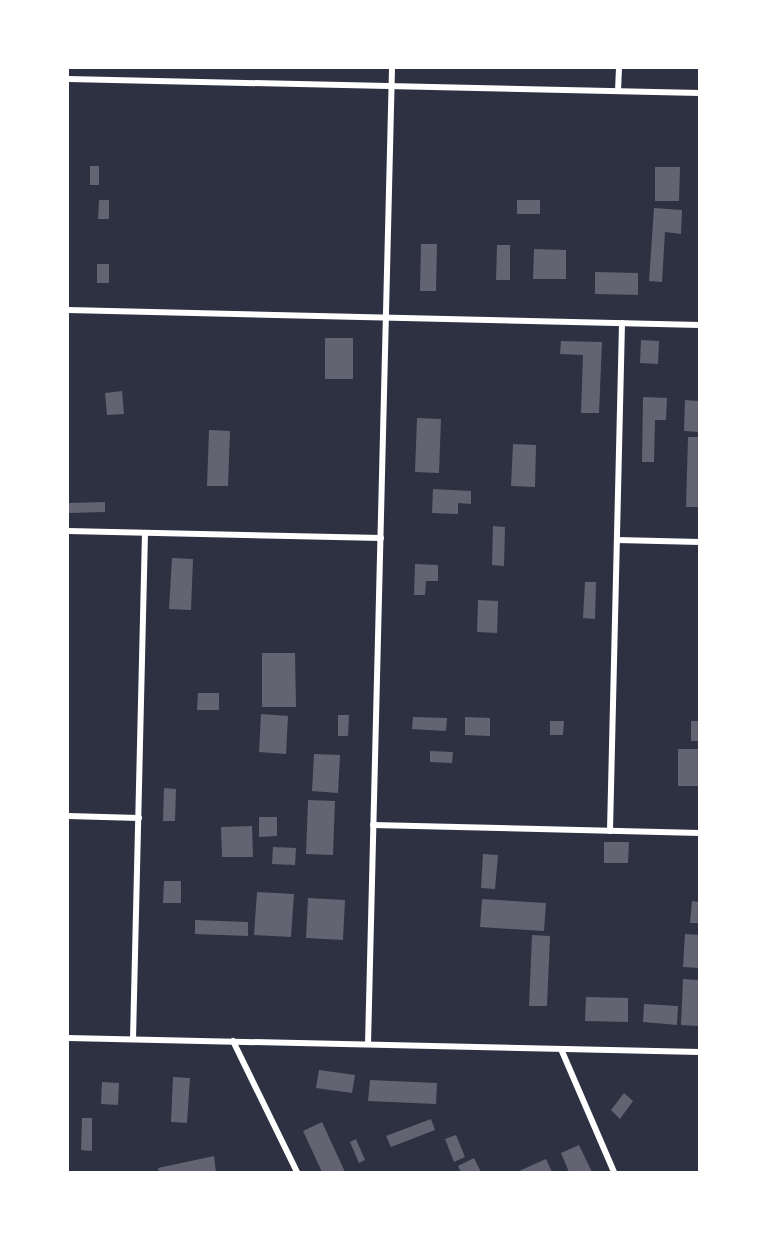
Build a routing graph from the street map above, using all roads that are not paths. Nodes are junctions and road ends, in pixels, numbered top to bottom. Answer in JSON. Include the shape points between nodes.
{"nodes":[{"id":1,"x":392,"y":68,"type":"edge"},
{"id":2,"x":619,"y":68,"type":"edge"},
{"id":3,"x":68,"y":79,"type":"edge"},
{"id":4,"x":391,"y":86,"type":"junction"},
{"id":5,"x":618,"y":91,"type":"junction"},
{"id":6,"x":699,"y":93,"type":"edge"},
{"id":7,"x":68,"y":310,"type":"edge"},
{"id":8,"x":386,"y":318,"type":"junction"},
{"id":9,"x":622,"y":323,"type":"junction"},
{"id":10,"x":699,"y":325,"type":"edge"},
{"id":11,"x":68,"y":531,"type":"edge"},
{"id":12,"x":146,"y":533,"type":"junction"},
{"id":13,"x":381,"y":538,"type":"junction"},
{"id":14,"x":617,"y":540,"type":"junction"},
{"id":15,"x":699,"y":542,"type":"edge"},
{"id":16,"x":68,"y":816,"type":"edge"},
{"id":17,"x":139,"y":818,"type":"junction"},
{"id":18,"x":374,"y":825,"type":"junction"},
{"id":19,"x":610,"y":831,"type":"junction"},
{"id":20,"x":699,"y":833,"type":"edge"},
{"id":21,"x":68,"y":1038,"type":"edge"},
{"id":22,"x":133,"y":1039,"type":"junction"},
{"id":23,"x":233,"y":1041,"type":"junction"},
{"id":24,"x":368,"y":1044,"type":"junction"},
{"id":25,"x":561,"y":1049,"type":"junction"},
{"id":26,"x":699,"y":1052,"type":"edge"},
{"id":27,"x":297,"y":1173,"type":"edge"},
{"id":28,"x":614,"y":1173,"type":"edge"}],
"edges":[{"from":1,"to":4,"type":"street"},
{"from":2,"to":5,"type":"street"},
{"from":3,"to":4,"type":"street"},
{"from":4,"to":5,"type":"street"},
{"from":4,"to":8,"type":"street"},
{"from":5,"to":6,"type":"street"},
{"from":7,"to":8,"type":"street"},
{"from":8,"to":9,"type":"street"},
{"from":8,"to":13,"type":"street"},
{"from":9,"to":10,"type":"street"},
{"from":9,"to":14,"type":"street"},
{"from":11,"to":12,"type":"street"},
{"from":12,"to":13,"type":"street"},
{"from":12,"to":17,"type":"street"},
{"from":13,"to":18,"type":"street"},
{"from":14,"to":15,"type":"street"},
{"from":14,"to":19,"type":"street"},
{"from":16,"to":17,"type":"street"},
{"from":17,"to":22,"type":"street"},
{"from":18,"to":19,"type":"street"},
{"from":18,"to":24,"type":"street"},
{"from":19,"to":20,"type":"street"},
{"from":21,"to":22,"type":"street"},
{"from":22,"to":23,"type":"street"},
{"from":23,"to":24,"type":"street"},
{"from":23,"to":27,"type":"street"},
{"from":24,"to":25,"type":"street"},
{"from":25,"to":26,"type":"street"},
{"from":25,"to":28,"type":"street"}]}
